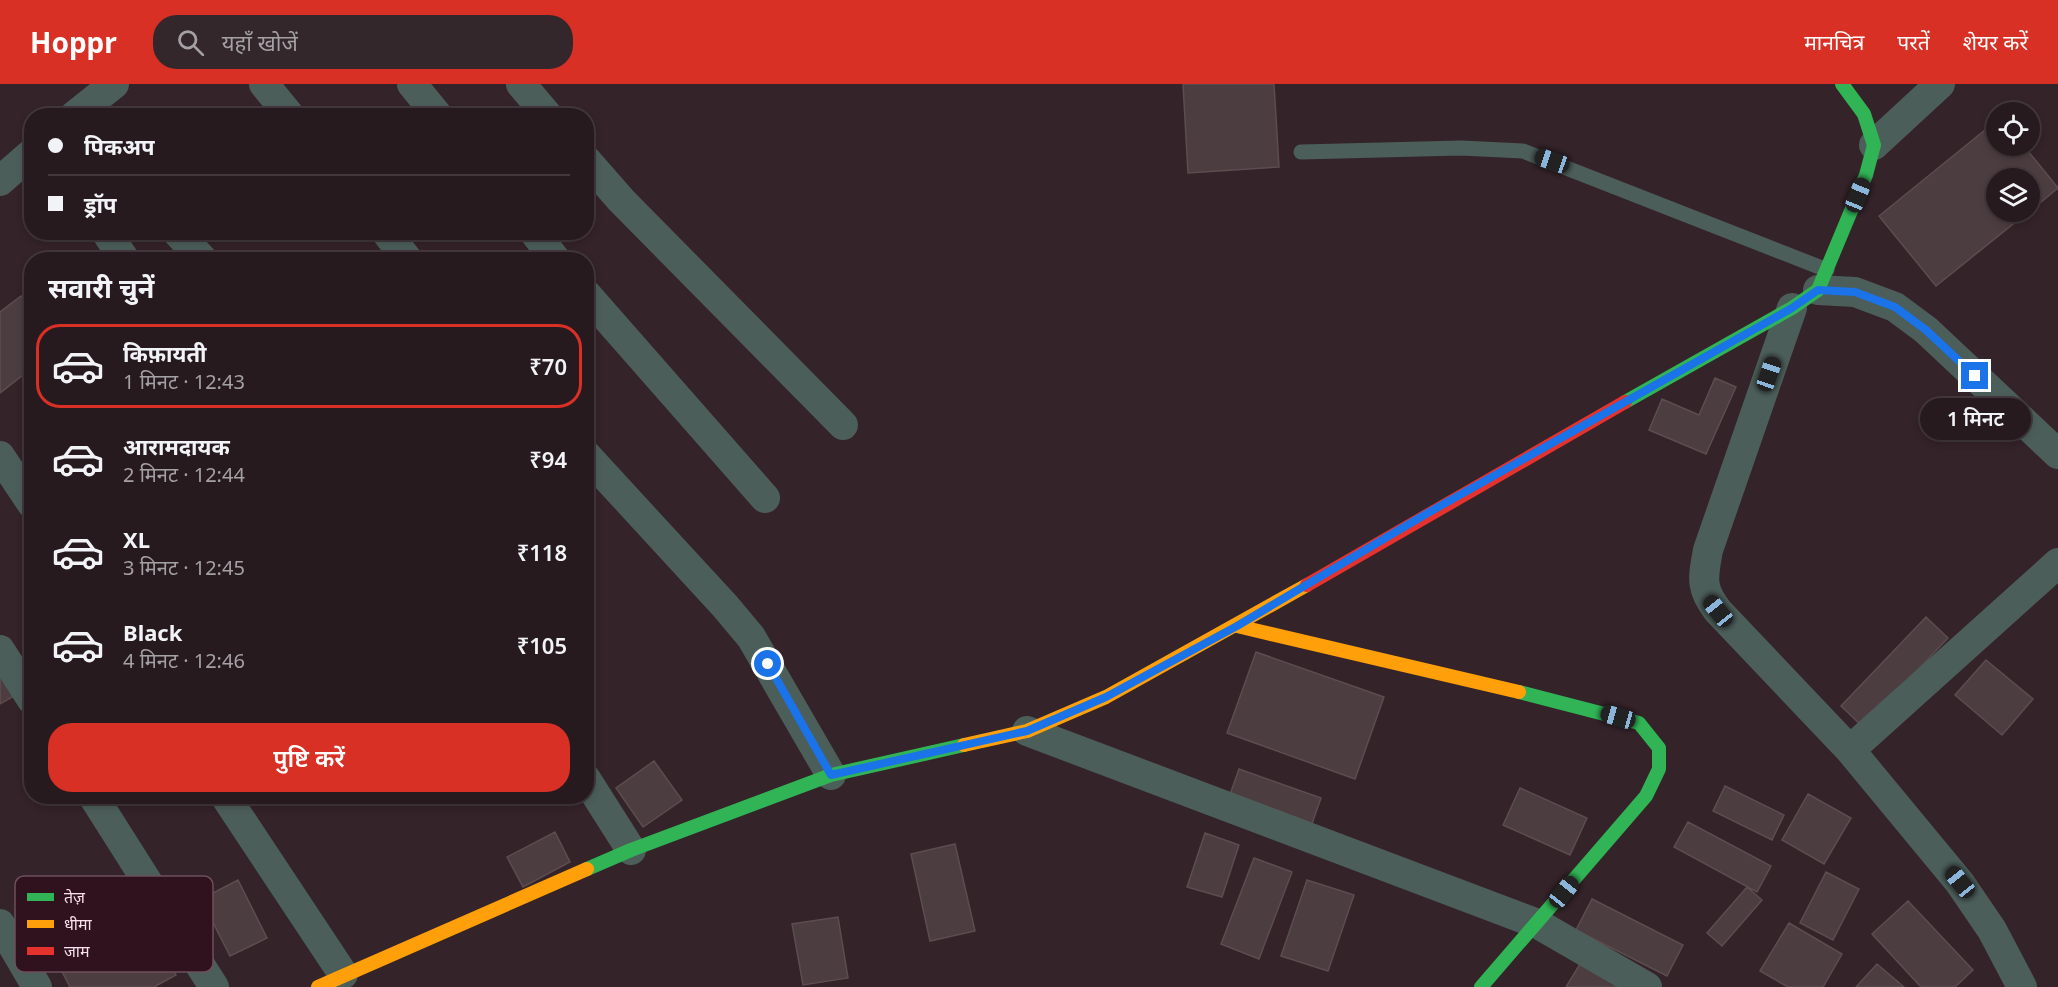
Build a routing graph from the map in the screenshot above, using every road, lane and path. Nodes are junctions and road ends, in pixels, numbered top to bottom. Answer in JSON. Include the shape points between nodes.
{"nodes":[{"id":1,"x":114,"y":84,"type":"edge"},
{"id":2,"x":264,"y":84,"type":"edge"},
{"id":3,"x":412,"y":84,"type":"edge"},
{"id":4,"x":521,"y":84,"type":"edge"},
{"id":5,"x":1842,"y":84,"type":"edge"},
{"id":6,"x":1940,"y":84,"type":"edge"},
{"id":7,"x":84,"y":108,"type":"edge"},
{"id":8,"x":284,"y":108,"type":"edge"},
{"id":9,"x":432,"y":108,"type":"edge"},
{"id":10,"x":541,"y":108,"type":"edge"},
{"id":11,"x":1874,"y":145,"type":"junction"},
{"id":12,"x":1301,"y":152,"type":"dead end"},
{"id":13,"x":24,"y":160,"type":"edge"},
{"id":14,"x":594,"y":169,"type":"edge"},
{"id":15,"x":0,"y":181,"type":"edge"},
{"id":16,"x":184,"y":240,"type":"edge"},
{"id":17,"x":392,"y":240,"type":"edge"},
{"id":18,"x":540,"y":240,"type":"edge"},
{"id":19,"x":196,"y":252,"type":"edge"},
{"id":20,"x":402,"y":252,"type":"edge"},
{"id":21,"x":550,"y":252,"type":"edge"},
{"id":22,"x":1823,"y":280,"type":"junction"},
{"id":23,"x":594,"y":303,"type":"edge"},
{"id":24,"x":1792,"y":308,"type":"junction"},
{"id":25,"x":843,"y":425,"type":"dead end"},
{"id":26,"x":2058,"y":454,"type":"edge"},
{"id":27,"x":0,"y":456,"type":"edge"},
{"id":28,"x":594,"y":464,"type":"edge"},
{"id":29,"x":24,"y":492,"type":"edge"},
{"id":30,"x":765,"y":498,"type":"dead end"},
{"id":31,"x":2058,"y":563,"type":"edge"},
{"id":32,"x":1237,"y":626,"type":"junction"},
{"id":33,"x":0,"y":650,"type":"edge"},
{"id":34,"x":24,"y":688,"type":"edge"},
{"id":35,"x":1027,"y":731,"type":"junction"},
{"id":36,"x":1850,"y":750,"type":"junction"},
{"id":37,"x":831,"y":775,"type":"junction"},
{"id":38,"x":594,"y":792,"type":"edge"},
{"id":39,"x":98,"y":804,"type":"edge"},
{"id":40,"x":230,"y":804,"type":"edge"},
{"id":41,"x":631,"y":850,"type":"junction"},
{"id":42,"x":144,"y":876,"type":"edge"},
{"id":43,"x":0,"y":924,"type":"edge"},
{"id":44,"x":1538,"y":924,"type":"junction"},
{"id":45,"x":15,"y":949,"type":"edge"},
{"id":46,"x":29,"y":972,"type":"edge"},
{"id":47,"x":204,"y":972,"type":"edge"},
{"id":48,"x":330,"y":981,"type":"edge"},
{"id":49,"x":38,"y":987,"type":"edge"},
{"id":50,"x":214,"y":987,"type":"edge"},
{"id":51,"x":1481,"y":987,"type":"edge"},
{"id":52,"x":1647,"y":987,"type":"edge"},
{"id":53,"x":2022,"y":987,"type":"edge"}],
"edges":[{"from":1,"to":7,"type":"street"},
{"from":2,"to":8,"type":"street"},
{"from":3,"to":9,"type":"street"},
{"from":4,"to":10,"type":"street"},
{"from":5,"to":11,"type":"street","via":[[1864,114]]},
{"from":6,"to":11,"type":"street"},
{"from":11,"to":22,"type":"street","via":[[1866,175]]},
{"from":12,"to":22,"type":"lane","via":[[1461,148],[1523,151]]},
{"from":13,"to":15,"type":"street"},
{"from":14,"to":25,"type":"street"},
{"from":16,"to":19,"type":"street"},
{"from":17,"to":20,"type":"street"},
{"from":18,"to":21,"type":"street"},
{"from":22,"to":24,"type":"street"},
{"from":22,"to":26,"type":"street","via":[[1895,307],[1926,330]]},
{"from":23,"to":30,"type":"street"},
{"from":24,"to":32,"type":"street","via":[[1426,514]]},
{"from":24,"to":36,"type":"street","via":[[1708,550],[1703,585],[1718,611]]},
{"from":27,"to":29,"type":"street"},
{"from":28,"to":37,"type":"street","via":[[751,637]]},
{"from":31,"to":36,"type":"street"},
{"from":32,"to":35,"type":"street","via":[[1106,697]]},
{"from":32,"to":44,"type":"street","via":[[1639,723],[1659,748],[1659,769],[1646,796]]},
{"from":33,"to":34,"type":"street"},
{"from":35,"to":37,"type":"street"},
{"from":35,"to":44,"type":"street"},
{"from":36,"to":53,"type":"street","via":[[1960,882],[1992,930]]},
{"from":37,"to":41,"type":"street"},
{"from":38,"to":41,"type":"street"},
{"from":39,"to":42,"type":"street"},
{"from":40,"to":48,"type":"street"},
{"from":41,"to":48,"type":"street"},
{"from":43,"to":45,"type":"street"},
{"from":44,"to":51,"type":"street"},
{"from":44,"to":52,"type":"street"},
{"from":46,"to":49,"type":"street"},
{"from":47,"to":50,"type":"street"}]}
